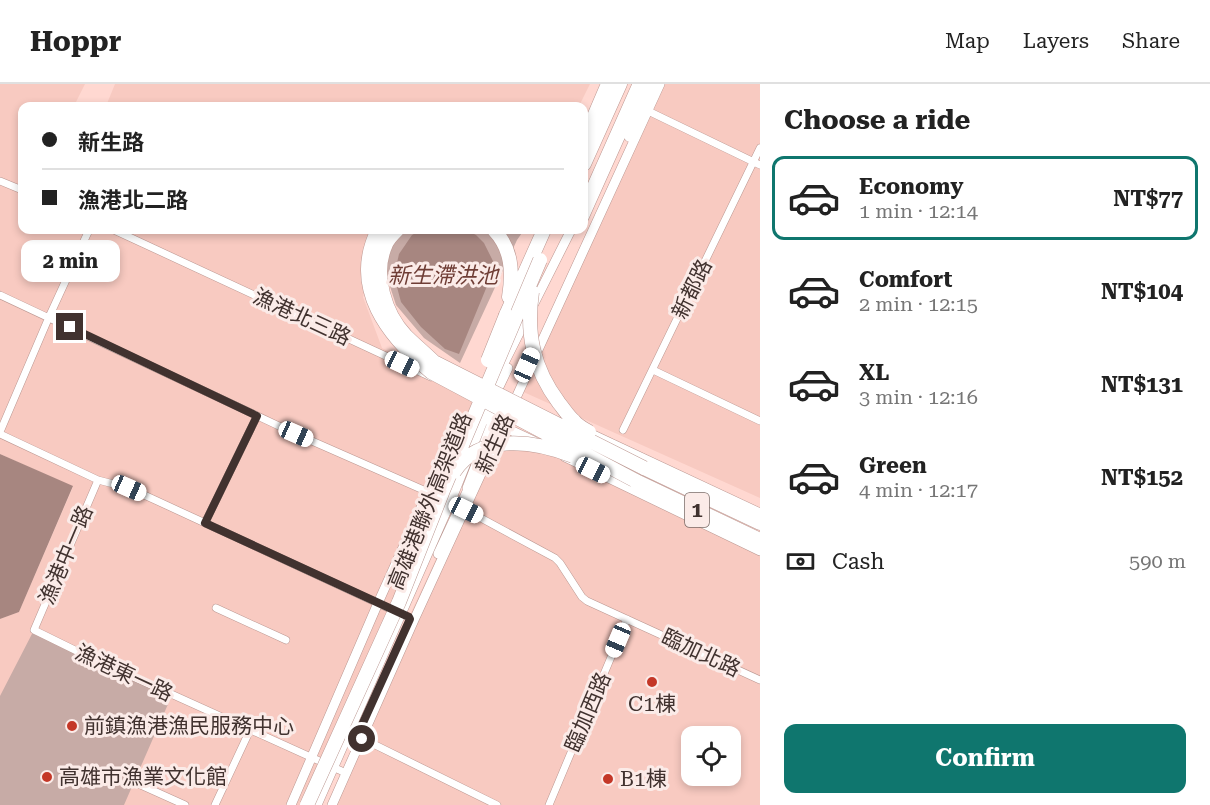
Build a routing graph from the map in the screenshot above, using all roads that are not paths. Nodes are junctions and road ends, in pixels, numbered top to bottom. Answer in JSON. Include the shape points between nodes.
{"nodes":[{"id":1,"x":608,"y":84,"type":"edge"},
{"id":2,"x":620,"y":84,"type":"edge"},
{"id":3,"x":637,"y":84,"type":"edge"},
{"id":4,"x":644,"y":84,"type":"edge"},
{"id":5,"x":652,"y":84,"type":"edge"},
{"id":6,"x":660,"y":84,"type":"edge"},
{"id":7,"x":602,"y":98,"type":"junction"},
{"id":8,"x":638,"y":106,"type":"junction"},
{"id":9,"x":588,"y":114,"type":"edge"},
{"id":10,"x":588,"y":131,"type":"edge"},
{"id":11,"x":760,"y":148,"type":"edge"},
{"id":12,"x":588,"y":155,"type":"edge"},
{"id":13,"x":757,"y":164,"type":"edge"},
{"id":14,"x":0,"y":181,"type":"edge"},
{"id":15,"x":18,"y":188,"type":"edge"},
{"id":16,"x":588,"y":195,"type":"edge"},
{"id":17,"x":588,"y":210,"type":"edge"},
{"id":18,"x":588,"y":224,"type":"edge"},
{"id":19,"x":87,"y":234,"type":"edge"},
{"id":20,"x":123,"y":234,"type":"edge"},
{"id":21,"x":376,"y":234,"type":"edge"},
{"id":22,"x":394,"y":234,"type":"edge"},
{"id":23,"x":498,"y":234,"type":"edge"},
{"id":24,"x":542,"y":234,"type":"edge"},
{"id":25,"x":552,"y":234,"type":"edge"},
{"id":26,"x":570,"y":234,"type":"edge"},
{"id":27,"x":576,"y":234,"type":"edge"},
{"id":28,"x":584,"y":234,"type":"edge"},
{"id":29,"x":540,"y":260,"type":"junction"},
{"id":30,"x":0,"y":294,"type":"edge"},
{"id":31,"x":506,"y":315,"type":"junction"},
{"id":32,"x":49,"y":317,"type":"junction"},
{"id":33,"x":653,"y":370,"type":"junction"},
{"id":34,"x":495,"y":388,"type":"junction"},
{"id":35,"x":514,"y":398,"type":"junction"},
{"id":36,"x":486,"y":404,"type":"junction"},
{"id":37,"x":257,"y":416,"type":"junction"},
{"id":38,"x":760,"y":421,"type":"edge"},
{"id":39,"x":495,"y":423,"type":"junction"},
{"id":40,"x":623,"y":430,"type":"dead end"},
{"id":41,"x":0,"y":433,"type":"edge"},
{"id":42,"x":644,"y":468,"type":"junction"},
{"id":43,"x":98,"y":480,"type":"junction"},
{"id":44,"x":634,"y":480,"type":"junction"},
{"id":45,"x":444,"y":488,"type":"junction"},
{"id":46,"x":428,"y":492,"type":"junction"},
{"id":47,"x":463,"y":508,"type":"junction"},
{"id":48,"x":760,"y":513,"type":"edge"},
{"id":49,"x":205,"y":523,"type":"junction"},
{"id":50,"x":760,"y":524,"type":"edge"},
{"id":51,"x":760,"y":540,"type":"edge"},
{"id":52,"x":760,"y":551,"type":"edge"},
{"id":53,"x":378,"y":603,"type":"junction"},
{"id":54,"x":216,"y":608,"type":"dead end"},
{"id":55,"x":409,"y":617,"type":"junction"},
{"id":56,"x":627,"y":619,"type":"junction"},
{"id":57,"x":34,"y":630,"type":"joint"},
{"id":58,"x":286,"y":640,"type":"dead end"},
{"id":59,"x":760,"y":680,"type":"edge"},
{"id":60,"x":250,"y":730,"type":"junction"},
{"id":61,"x":359,"y":738,"type":"junction"},
{"id":62,"x":312,"y":758,"type":"junction"},
{"id":63,"x":341,"y":770,"type":"junction"},
{"id":64,"x":134,"y":782,"type":"dead end"},
{"id":65,"x":185,"y":805,"type":"edge"},
{"id":66,"x":215,"y":805,"type":"edge"},
{"id":67,"x":291,"y":805,"type":"edge"},
{"id":68,"x":299,"y":805,"type":"edge"},
{"id":69,"x":308,"y":805,"type":"edge"},
{"id":70,"x":317,"y":805,"type":"edge"},
{"id":71,"x":327,"y":805,"type":"edge"},
{"id":72,"x":332,"y":805,"type":"edge"},
{"id":73,"x":497,"y":805,"type":"edge"},
{"id":74,"x":549,"y":805,"type":"edge"}],
"edges":[{"from":1,"to":7,"type":"highway"},
{"from":2,"to":12,"type":"highway"},
{"from":3,"to":8,"type":"street","name":"新生路"},
{"from":4,"to":8,"type":"street","name":"新生路"},
{"from":5,"to":8,"type":"street","name":"新生路"},
{"from":6,"to":8,"type":"street","name":"新生路"},
{"from":7,"to":9,"type":"highway"},
{"from":7,"to":10,"type":"highway"},
{"from":8,"to":13,"type":"street"},
{"from":8,"to":16,"type":"street","name":"新生路"},
{"from":8,"to":17,"type":"street","name":"新生路"},
{"from":8,"to":18,"type":"street","name":"新生路"},
{"from":11,"to":13,"type":"street","name":"新都路"},
{"from":13,"to":33,"type":"street","name":"新都路"},
{"from":14,"to":15,"type":"street"},
{"from":19,"to":32,"type":"street"},
{"from":20,"to":36,"type":"street","name":"漁港北三路"},
{"from":21,"to":44,"type":"highway","bridge":true,"via":[[368,271],[372,297],[392,334],[410,355],[431,372]]},
{"from":22,"to":42,"type":"highway","bridge":true,"via":[[386,243],[380,267],[383,296],[394,320],[434,362]]},
{"from":23,"to":31,"type":"highway","via":[[510,257],[512,283]]},
{"from":24,"to":31,"type":"highway","name":"高雄港聯外高架道路"},
{"from":25,"to":29,"type":"highway","name":"高雄港聯外高架道路"},
{"from":26,"to":34,"type":"street","name":"新生路"},
{"from":27,"to":34,"type":"street","name":"新生路"},
{"from":28,"to":35,"type":"street","name":"新生路"},
{"from":29,"to":42,"type":"highway","bridge":true,"via":[[529,310],[530,333],[544,380],[574,422]]},
{"from":29,"to":45,"type":"highway","name":"高雄港聯外高架道路","bridge":true},
{"from":30,"to":32,"type":"street"},
{"from":31,"to":68,"type":"highway","name":"高雄港聯外高架道路","bridge":true,"via":[[391,597]]},
{"from":32,"to":37,"type":"street"},
{"from":32,"to":41,"type":"street"},
{"from":33,"to":38,"type":"street"},
{"from":33,"to":40,"type":"street","name":"新都路"},
{"from":34,"to":35,"type":"street"},
{"from":34,"to":36,"type":"street","name":"新生路"},
{"from":35,"to":39,"type":"street","name":"新生路"},
{"from":35,"to":48,"type":"street"},
{"from":36,"to":39,"type":"street","name":"新生路"},
{"from":36,"to":46,"type":"street","name":"新生路"},
{"from":37,"to":46,"type":"street"},
{"from":37,"to":49,"type":"street"},
{"from":39,"to":47,"type":"street","name":"新生路"},
{"from":39,"to":52,"type":"street"},
{"from":39,"to":55,"type":"street","name":"新生路","via":[[450,503]]},
{"from":41,"to":43,"type":"street"},
{"from":42,"to":50,"type":"highway","number":"1"},
{"from":43,"to":49,"type":"street","via":[[129,488]]},
{"from":43,"to":57,"type":"street","name":"漁港中一路"},
{"from":44,"to":45,"type":"highway","bridge":true,"via":[[559,451],[504,443],[469,456]]},
{"from":44,"to":51,"type":"highway","number":"1"},
{"from":45,"to":69,"type":"highway","name":"高雄港聯外高架道路","bridge":true,"via":[[399,602]]},
{"from":46,"to":53,"type":"street","name":"新生路"},
{"from":47,"to":55,"type":"street","name":"新生路"},
{"from":47,"to":56,"type":"street","name":"臨加北路","via":[[555,558],[582,597]]},
{"from":49,"to":53,"type":"street"},
{"from":53,"to":55,"type":"street"},
{"from":53,"to":62,"type":"street","name":"新生路"},
{"from":54,"to":58,"type":"street"},
{"from":55,"to":61,"type":"street","name":"新生路"},
{"from":55,"to":63,"type":"street","name":"新生路"},
{"from":56,"to":59,"type":"street","name":"臨加北路"},
{"from":56,"to":74,"type":"street","name":"臨加西路"},
{"from":57,"to":60,"type":"street","name":"漁港東一路"},
{"from":60,"to":62,"type":"street","name":"漁港東一路"},
{"from":60,"to":66,"type":"street"},
{"from":61,"to":63,"type":"street","name":"新生路"},
{"from":61,"to":73,"type":"street"},
{"from":62,"to":63,"type":"street","name":"漁港東一路"},
{"from":62,"to":67,"type":"street","name":"新生路"},
{"from":63,"to":70,"type":"street","name":"新生路"},
{"from":63,"to":71,"type":"street","name":"新生路"},
{"from":63,"to":72,"type":"street","name":"新生路"},
{"from":64,"to":65,"type":"street"}]}
